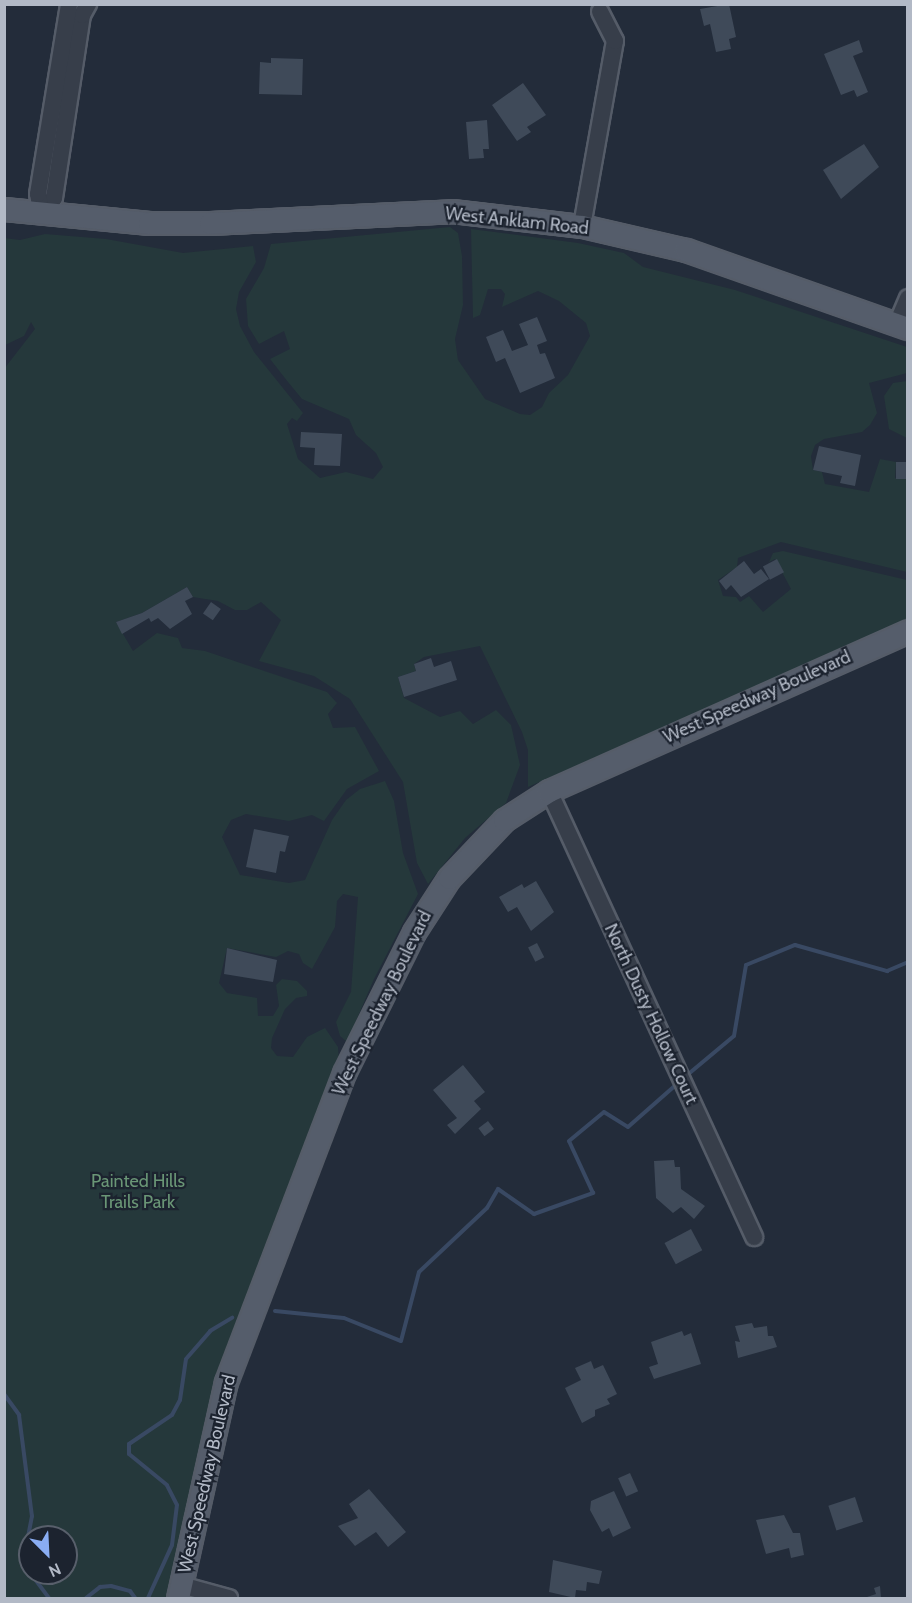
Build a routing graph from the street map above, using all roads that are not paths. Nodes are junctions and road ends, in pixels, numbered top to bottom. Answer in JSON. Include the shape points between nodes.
{"nodes":[{"id":1,"x":69,"y":4,"type":"edge"},
{"id":2,"x":88,"y":4,"type":"edge"},
{"id":3,"x":600,"y":12,"type":"dead end"},
{"id":4,"x":4,"y":209,"type":"edge"},
{"id":5,"x":41,"y":212,"type":"junction"},
{"id":6,"x":582,"y":226,"type":"junction"},
{"id":7,"x":908,"y":298,"type":"edge"},
{"id":8,"x":902,"y":326,"type":"edge"},
{"id":9,"x":908,"y":631,"type":"edge"},
{"id":10,"x":549,"y":790,"type":"junction"},
{"id":11,"x":754,"y":1237,"type":"dead end"},
{"id":12,"x":179,"y":1592,"type":"edge"},
{"id":13,"x":229,"y":1599,"type":"edge"}],
"edges":[{"from":1,"to":5,"type":"street","via":[[38,194]]},
{"from":2,"to":5,"type":"street","via":[[80,25],[54,198]]},
{"from":3,"to":6,"type":"street","via":[[615,41]]},
{"from":4,"to":5,"type":"main road","name":"West Anklam Road"},
{"from":5,"to":6,"type":"main road","name":"West Anklam Road","via":[[148,223],[210,223],[452,211]]},
{"from":6,"to":8,"type":"main road","name":"West Anklam Road","via":[[686,250]]},
{"from":7,"to":8,"type":"street"},
{"from":9,"to":10,"type":"main road","name":"West Speedway Boulevard"},
{"from":10,"to":11,"type":"street","name":"North Dusty Hollow Court"},
{"from":10,"to":12,"type":"main road","name":"West Speedway Boulevard","via":[[517,810],[482,840],[433,901],[344,1073],[226,1382]]},
{"from":12,"to":13,"type":"street"}]}
